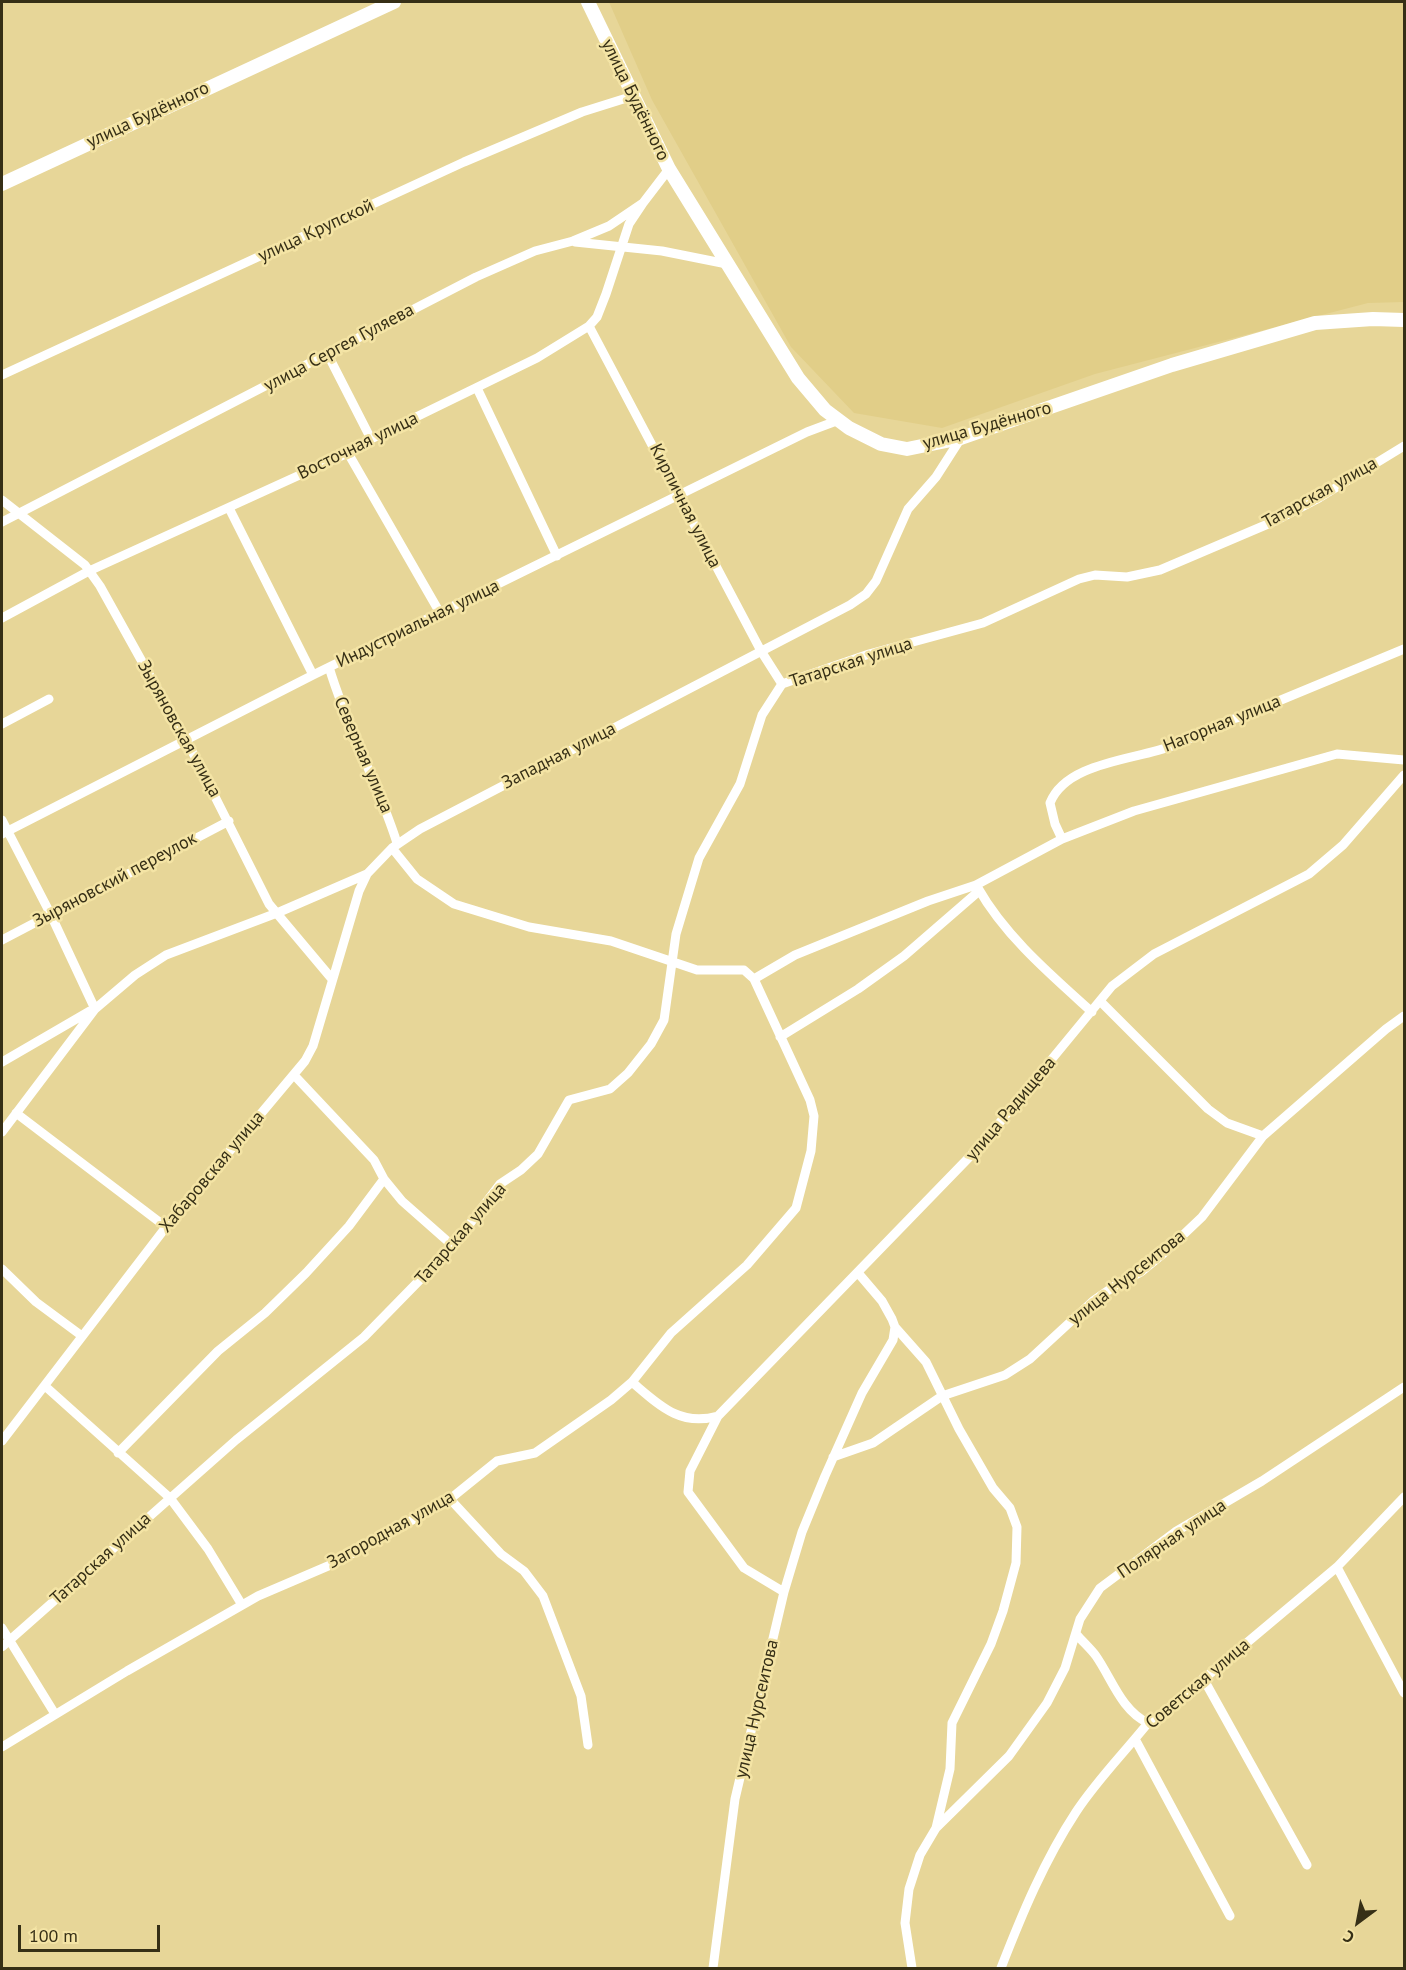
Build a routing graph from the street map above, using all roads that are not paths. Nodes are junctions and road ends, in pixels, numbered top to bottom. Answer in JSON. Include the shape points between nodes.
{"nodes":[{"id":1,"x":394,"y":2,"type":"edge"},
{"id":2,"x":588,"y":2,"type":"edge"},
{"id":3,"x":633,"y":96,"type":"junction"},
{"id":4,"x":669,"y":169,"type":"junction"},
{"id":5,"x":2,"y":184,"type":"edge"},
{"id":6,"x":643,"y":203,"type":"junction"},
{"id":7,"x":573,"y":242,"type":"junction"},
{"id":8,"x":619,"y":248,"type":"junction"},
{"id":9,"x":727,"y":264,"type":"junction"},
{"id":10,"x":1404,"y":320,"type":"edge"},
{"id":11,"x":590,"y":326,"type":"junction"},
{"id":12,"x":328,"y":355,"type":"junction"},
{"id":13,"x":2,"y":375,"type":"edge"},
{"id":14,"x":477,"y":388,"type":"junction"},
{"id":15,"x":839,"y":420,"type":"junction"},
{"id":16,"x":961,"y":438,"type":"junction"},
{"id":17,"x":371,"y":439,"type":"junction"},
{"id":18,"x":1404,"y":446,"type":"edge"},
{"id":19,"x":348,"y":453,"type":"junction"},
{"id":20,"x":681,"y":495,"type":"junction"},
{"id":21,"x":2,"y":500,"type":"edge"},
{"id":22,"x":229,"y":508,"type":"junction"},
{"id":23,"x":20,"y":513,"type":"junction"},
{"id":24,"x":2,"y":522,"type":"edge"},
{"id":25,"x":558,"y":556,"type":"junction"},
{"id":26,"x":89,"y":571,"type":"junction"},
{"id":27,"x":440,"y":613,"type":"junction"},
{"id":28,"x":2,"y":618,"type":"edge"},
{"id":29,"x":1404,"y":650,"type":"edge"},
{"id":30,"x":761,"y":651,"type":"junction"},
{"id":31,"x":329,"y":667,"type":"junction"},
{"id":32,"x":313,"y":675,"type":"junction"},
{"id":33,"x":782,"y":684,"type":"junction"},
{"id":34,"x":50,"y":699,"type":"dead end"},
{"id":35,"x":2,"y":723,"type":"edge"},
{"id":36,"x":186,"y":741,"type":"junction"},
{"id":37,"x":1404,"y":760,"type":"edge"},
{"id":38,"x":1404,"y":775,"type":"edge"},
{"id":39,"x":2,"y":820,"type":"edge"},
{"id":40,"x":229,"y":821,"type":"junction"},
{"id":41,"x":4,"y":833,"type":"edge"},
{"id":42,"x":1062,"y":839,"type":"junction"},
{"id":43,"x":394,"y":845,"type":"junction"},
{"id":44,"x":367,"y":874,"type":"junction"},
{"id":45,"x":978,"y":888,"type":"junction"},
{"id":46,"x":50,"y":913,"type":"junction"},
{"id":47,"x":277,"y":913,"type":"junction"},
{"id":48,"x":2,"y":940,"type":"edge"},
{"id":49,"x":672,"y":961,"type":"junction"},
{"id":50,"x":332,"y":979,"type":"junction"},
{"id":51,"x":754,"y":979,"type":"junction"},
{"id":52,"x":1100,"y":1001,"type":"junction"},
{"id":53,"x":95,"y":1009,"type":"junction"},
{"id":54,"x":1092,"y":1012,"type":"junction"},
{"id":55,"x":1404,"y":1016,"type":"edge"},
{"id":56,"x":780,"y":1037,"type":"junction"},
{"id":57,"x":2,"y":1062,"type":"edge"},
{"id":58,"x":294,"y":1075,"type":"junction"},
{"id":59,"x":16,"y":1113,"type":"junction"},
{"id":60,"x":2,"y":1132,"type":"edge"},
{"id":61,"x":1263,"y":1136,"type":"junction"},
{"id":62,"x":384,"y":1179,"type":"junction"},
{"id":63,"x":166,"y":1227,"type":"junction"},
{"id":64,"x":453,"y":1246,"type":"junction"},
{"id":65,"x":2,"y":1269,"type":"edge"},
{"id":66,"x":859,"y":1274,"type":"junction"},
{"id":67,"x":895,"y":1327,"type":"junction"},
{"id":68,"x":82,"y":1336,"type":"junction"},
{"id":69,"x":632,"y":1382,"type":"junction"},
{"id":70,"x":45,"y":1386,"type":"junction"},
{"id":71,"x":1404,"y":1387,"type":"edge"},
{"id":72,"x":942,"y":1396,"type":"junction"},
{"id":73,"x":718,"y":1416,"type":"junction"},
{"id":74,"x":2,"y":1442,"type":"edge"},
{"id":75,"x":118,"y":1453,"type":"junction"},
{"id":76,"x":833,"y":1457,"type":"junction"},
{"id":77,"x":1404,"y":1497,"type":"edge"},
{"id":78,"x":170,"y":1498,"type":"junction"},
{"id":79,"x":450,"y":1499,"type":"junction"},
{"id":80,"x":1337,"y":1567,"type":"junction"},
{"id":81,"x":784,"y":1592,"type":"junction"},
{"id":82,"x":242,"y":1605,"type":"junction"},
{"id":83,"x":2,"y":1628,"type":"edge"},
{"id":84,"x":1077,"y":1635,"type":"junction"},
{"id":85,"x":10,"y":1640,"type":"junction"},
{"id":86,"x":2,"y":1647,"type":"edge"},
{"id":87,"x":1203,"y":1678,"type":"junction"},
{"id":88,"x":1404,"y":1694,"type":"edge"},
{"id":89,"x":55,"y":1714,"type":"junction"},
{"id":90,"x":1148,"y":1723,"type":"junction"},
{"id":91,"x":1135,"y":1739,"type":"junction"},
{"id":92,"x":588,"y":1745,"type":"dead end"},
{"id":93,"x":2,"y":1747,"type":"edge"},
{"id":94,"x":936,"y":1828,"type":"junction"},
{"id":95,"x":1307,"y":1865,"type":"dead end"},
{"id":96,"x":1230,"y":1916,"type":"dead end"},
{"id":97,"x":713,"y":1968,"type":"edge"},
{"id":98,"x":912,"y":1968,"type":"edge"},
{"id":99,"x":1001,"y":1968,"type":"edge"}],
"edges":[{"from":1,"to":5,"type":"street","name":"улица Будённого"},
{"from":2,"to":3,"type":"street","name":"улица Будённого"},
{"from":3,"to":4,"type":"street","name":"улица Будённого"},
{"from":3,"to":13,"type":"street","name":"улица Крупской","via":[[582,112],[464,162]]},
{"from":4,"to":6,"type":"street","name":"улица Сергея Гуляева"},
{"from":4,"to":9,"type":"street","name":"улица Будённого"},
{"from":6,"to":7,"type":"street","name":"улица Сергея Гуляева","via":[[609,226]]},
{"from":6,"to":8,"type":"street"},
{"from":7,"to":8,"type":"street"},
{"from":7,"to":12,"type":"street","name":"улица Сергея Гуляева","via":[[535,251],[476,277]]},
{"from":8,"to":9,"type":"street","via":[[662,251]]},
{"from":8,"to":11,"type":"street","via":[[606,294]]},
{"from":9,"to":15,"type":"street","name":"улица Будённого","via":[[798,378],[825,410]]},
{"from":10,"to":16,"type":"street","name":"улица Будённого","via":[[1315,324],[1172,366]]},
{"from":11,"to":14,"type":"street","name":"Восточная улица"},
{"from":11,"to":20,"type":"street","name":"Кирпичная улица"},
{"from":12,"to":17,"type":"street"},
{"from":12,"to":23,"type":"street","name":"улица Сергея Гуляева"},
{"from":14,"to":17,"type":"street","name":"Восточная улица"},
{"from":14,"to":25,"type":"street"},
{"from":15,"to":16,"type":"street","name":"улица Будённого","via":[[880,444],[907,449]]},
{"from":15,"to":20,"type":"street","name":"Индустриальная улица"},
{"from":16,"to":30,"type":"street","name":"Западная улица","via":[[936,477],[908,509],[876,581],[866,594]]},
{"from":17,"to":19,"type":"street","name":"Восточная улица"},
{"from":18,"to":33,"type":"street","name":"Татарская улица","via":[[1275,521],[1160,570],[1127,577],[1095,575],[1079,579],[983,622],[869,654]]},
{"from":19,"to":22,"type":"street","name":"Восточная улица"},
{"from":19,"to":27,"type":"street"},
{"from":20,"to":25,"type":"street","name":"Индустриальная улица"},
{"from":20,"to":30,"type":"street","name":"Кирпичная улица"},
{"from":21,"to":23,"type":"street","name":"Зыряновская улица"},
{"from":22,"to":26,"type":"street","name":"Восточная улица"},
{"from":22,"to":32,"type":"street"},
{"from":23,"to":24,"type":"street","name":"улица Сергея Гуляева"},
{"from":23,"to":26,"type":"street","name":"Зыряновская улица"},
{"from":25,"to":27,"type":"street","name":"Индустриальная улица"},
{"from":26,"to":28,"type":"street","name":"Восточная улица"},
{"from":26,"to":36,"type":"street","name":"Зыряновская улица"},
{"from":27,"to":31,"type":"street","name":"Индустриальная улица"},
{"from":29,"to":42,"type":"street","name":"Нагорная улица","via":[[1215,724],[1171,746],[1120,758],[1074,777],[1060,786],[1050,804]]},
{"from":30,"to":33,"type":"street","name":"Кирпичная улица"},
{"from":30,"to":43,"type":"street","name":"Западная улица"},
{"from":31,"to":32,"type":"street","name":"Индустриальная улица"},
{"from":31,"to":43,"type":"street","name":"Северная улица","via":[[357,745],[391,821]]},
{"from":32,"to":36,"type":"street","name":"Индустриальная улица"},
{"from":33,"to":49,"type":"street","name":"Татарская улица","via":[[762,715],[740,784],[699,858]]},
{"from":34,"to":35,"type":"street"},
{"from":36,"to":40,"type":"street","name":"Зыряновская улица"},
{"from":36,"to":41,"type":"street","name":"Индустриальная улица"},
{"from":37,"to":42,"type":"street","via":[[1337,754],[1134,811]]},
{"from":38,"to":52,"type":"street","name":"улица Радищева","via":[[1343,845],[1309,874],[1154,954],[1127,972]]},
{"from":39,"to":41,"type":"street"},
{"from":40,"to":46,"type":"street","name":"Зыряновский переулок"},
{"from":40,"to":47,"type":"street","name":"Зыряновская улица","via":[[259,886]]},
{"from":41,"to":46,"type":"street"},
{"from":42,"to":45,"type":"street"},
{"from":43,"to":44,"type":"street","name":"Западная улица"},
{"from":43,"to":49,"type":"street","via":[[417,879],[454,904],[529,927],[611,940]]},
{"from":44,"to":47,"type":"street","name":"Западная улица"},
{"from":44,"to":50,"type":"street","name":"Хабаровская улица"},
{"from":45,"to":51,"type":"street","via":[[928,901],[806,951]]},
{"from":45,"to":54,"type":"street","via":[[1006,927]]},
{"from":45,"to":56,"type":"street","via":[[904,956]]},
{"from":46,"to":48,"type":"street","name":"Зыряновский переулок"},
{"from":46,"to":53,"type":"street"},
{"from":47,"to":50,"type":"street","name":"Зыряновская улица"},
{"from":47,"to":53,"type":"street","name":"Западная улица","via":[[166,956],[135,975]]},
{"from":49,"to":51,"type":"street","via":[[697,970],[744,970]]},
{"from":49,"to":64,"type":"street","name":"Татарская улица","via":[[664,1020],[645,1051],[610,1089],[569,1100],[538,1154],[500,1184]]},
{"from":50,"to":58,"type":"street","name":"Хабаровская улица","via":[[313,1046]]},
{"from":51,"to":56,"type":"street","name":"Загородная улица"},
{"from":52,"to":54,"type":"street","name":"улица Радищева"},
{"from":52,"to":61,"type":"street","via":[[1208,1109],[1227,1123]]},
{"from":53,"to":57,"type":"street","name":"Западная улица"},
{"from":53,"to":59,"type":"street","name":"Западная улица"},
{"from":54,"to":66,"type":"street","name":"улица Радищева","via":[[982,1144]]},
{"from":55,"to":61,"type":"street","name":"улица Нурсеитова"},
{"from":56,"to":69,"type":"street","name":"Загородная улица","via":[[814,1116],[811,1151],[796,1208],[747,1265],[671,1333]]},
{"from":58,"to":62,"type":"street","via":[[374,1160]]},
{"from":58,"to":63,"type":"street","name":"Хабаровская улица"},
{"from":59,"to":60,"type":"street","name":"Западная улица"},
{"from":59,"to":63,"type":"street"},
{"from":61,"to":72,"type":"street","name":"улица Нурсеитова","via":[[1202,1217],[1141,1272],[1093,1301],[1030,1359],[1005,1375]]},
{"from":62,"to":64,"type":"street","via":[[402,1201]]},
{"from":62,"to":75,"type":"street","via":[[350,1226],[306,1273],[218,1351]]},
{"from":63,"to":68,"type":"street","name":"Хабаровская улица"},
{"from":64,"to":78,"type":"street","name":"Татарская улица","via":[[364,1337]]},
{"from":65,"to":68,"type":"street","via":[[36,1302]]},
{"from":66,"to":67,"type":"street","via":[[882,1301]]},
{"from":66,"to":73,"type":"street","name":"улица Радищева"},
{"from":67,"to":72,"type":"street","via":[[926,1362]]},
{"from":67,"to":76,"type":"street","name":"улица Нурсеитова","via":[[893,1340],[862,1393]]},
{"from":68,"to":70,"type":"street","name":"Хабаровская улица"},
{"from":69,"to":73,"type":"street","via":[[662,1408],[689,1420]]},
{"from":69,"to":79,"type":"street","name":"Загородная улица","via":[[558,1439],[535,1453],[497,1461]]},
{"from":70,"to":74,"type":"street","name":"Хабаровская улица"},
{"from":70,"to":75,"type":"street"},
{"from":71,"to":84,"type":"street","name":"Полярная улица","via":[[1262,1481],[1175,1532],[1100,1588],[1080,1619]]},
{"from":72,"to":76,"type":"street","name":"улица Нурсеитова","via":[[873,1443]]},
{"from":72,"to":94,"type":"street","via":[[993,1488],[1010,1508],[1017,1527],[1016,1563],[1003,1611],[952,1723],[950,1769]]},
{"from":73,"to":81,"type":"street","name":"улица Радищева","via":[[690,1471],[688,1492],[744,1568]]},
{"from":75,"to":78,"type":"street"},
{"from":76,"to":81,"type":"street","name":"улица Нурсеитова","via":[[802,1532]]},
{"from":77,"to":80,"type":"street","name":"Советская улица"},
{"from":78,"to":82,"type":"street","via":[[208,1549]]},
{"from":78,"to":85,"type":"street","name":"Татарская улица"},
{"from":79,"to":82,"type":"street","name":"Загородная улица","via":[[335,1563]]},
{"from":79,"to":92,"type":"street","via":[[501,1554],[524,1571],[543,1596],[581,1696]]},
{"from":80,"to":87,"type":"street","name":"Советская улица"},
{"from":80,"to":88,"type":"street"},
{"from":81,"to":97,"type":"street","name":"улица Нурсеитова","via":[[735,1799]]},
{"from":82,"to":89,"type":"street","name":"Загородная улица"},
{"from":83,"to":85,"type":"street"},
{"from":84,"to":90,"type":"street","via":[[1095,1655],[1126,1706]]},
{"from":84,"to":94,"type":"street","name":"Полярная улица","via":[[1047,1703],[1026,1733],[988,1779]]},
{"from":85,"to":86,"type":"street","name":"Татарская улица"},
{"from":85,"to":89,"type":"street"},
{"from":87,"to":90,"type":"street","name":"Советская улица"},
{"from":87,"to":95,"type":"street"},
{"from":89,"to":93,"type":"street","name":"Загородная улица"},
{"from":90,"to":91,"type":"street","name":"Советская улица"},
{"from":91,"to":96,"type":"street"},
{"from":91,"to":99,"type":"street","name":"Советская улица","via":[[1100,1779],[1051,1853]]},
{"from":94,"to":98,"type":"street","name":"Полярная улица","via":[[920,1855],[909,1889],[905,1923]]}]}
